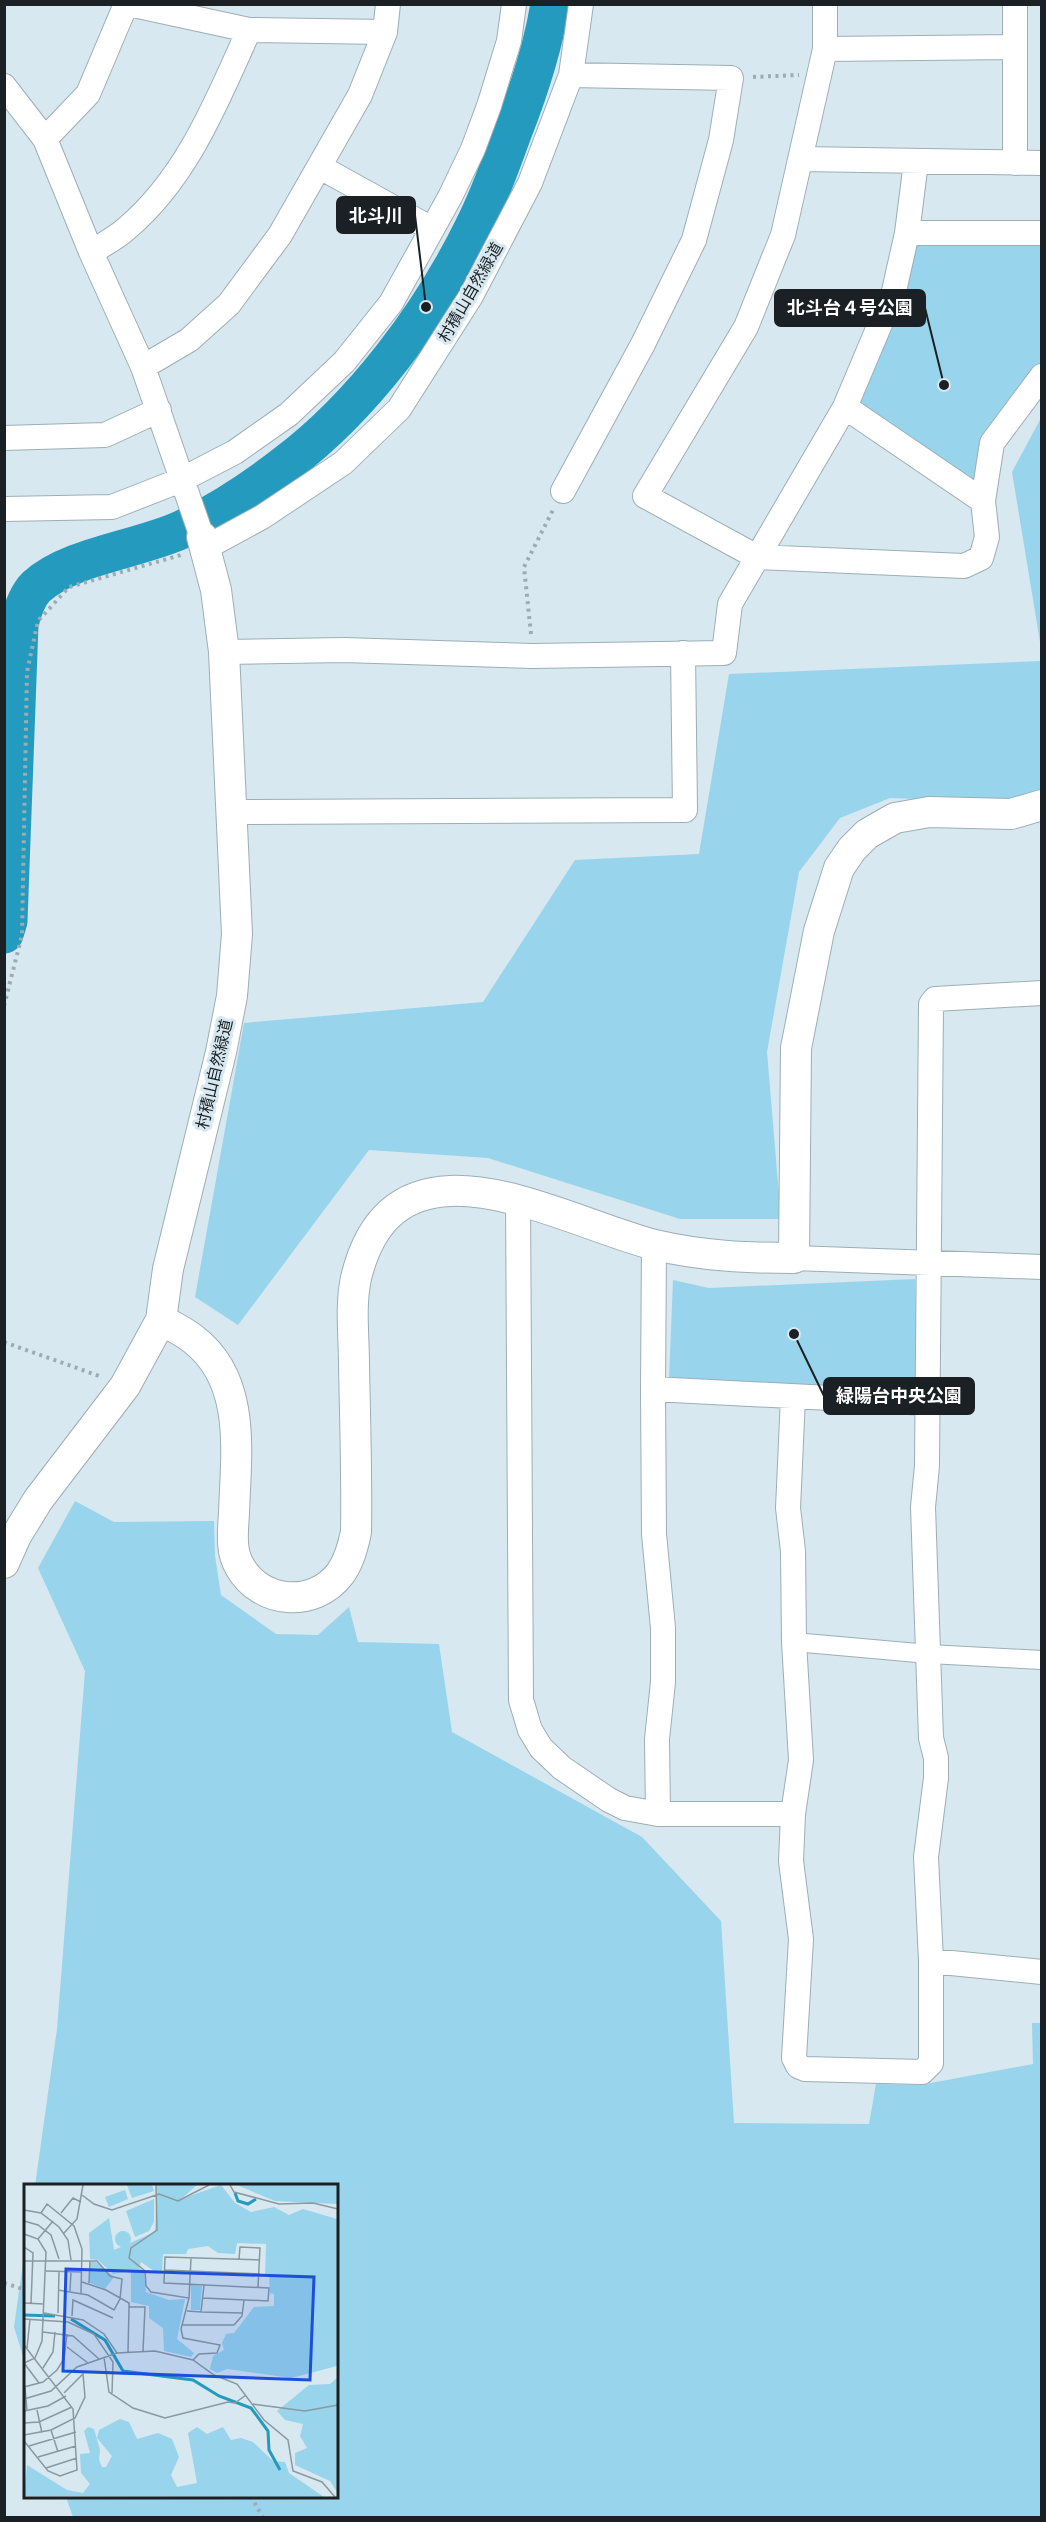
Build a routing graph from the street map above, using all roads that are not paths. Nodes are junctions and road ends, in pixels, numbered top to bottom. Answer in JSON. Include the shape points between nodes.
{"nodes":[{"id":1,"x":127,"y":4,"type":"edge"},
{"id":2,"x":388,"y":4,"type":"edge"},
{"id":3,"x":514,"y":4,"type":"edge"},
{"id":4,"x":581,"y":4,"type":"edge"},
{"id":5,"x":825,"y":4,"type":"edge"},
{"id":6,"x":1015,"y":4,"type":"edge"},
{"id":7,"x":249,"y":30,"type":"junction"},
{"id":8,"x":385,"y":32,"type":"junction"},
{"id":9,"x":1015,"y":46,"type":"junction"},
{"id":10,"x":825,"y":49,"type":"junction"},
{"id":11,"x":571,"y":75,"type":"junction"},
{"id":12,"x":4,"y":86,"type":"edge"},
{"id":13,"x":45,"y":139,"type":"junction"},
{"id":14,"x":801,"y":159,"type":"junction"},
{"id":15,"x":916,"y":162,"type":"junction"},
{"id":16,"x":1015,"y":163,"type":"junction"},
{"id":17,"x":1041,"y":163,"type":"edge"},
{"id":18,"x":320,"y":167,"type":"junction"},
{"id":19,"x":432,"y":229,"type":"junction"},
{"id":20,"x":907,"y":233,"type":"junction"},
{"id":21,"x":1041,"y":233,"type":"edge"},
{"id":22,"x":91,"y":252,"type":"junction"},
{"id":23,"x":143,"y":368,"type":"junction"},
{"id":24,"x":1041,"y":376,"type":"edge"},
{"id":25,"x":845,"y":407,"type":"junction"},
{"id":26,"x":159,"y":410,"type":"junction"},
{"id":27,"x":4,"y":438,"type":"edge"},
{"id":28,"x":183,"y":487,"type":"junction"},
{"id":29,"x":563,"y":491,"type":"road end"},
{"id":30,"x":982,"y":501,"type":"junction"},
{"id":31,"x":4,"y":509,"type":"edge"},
{"id":32,"x":203,"y":542,"type":"junction"},
{"id":33,"x":757,"y":557,"type":"junction"},
{"id":34,"x":224,"y":652,"type":"junction"},
{"id":35,"x":682,"y":653,"type":"junction"},
{"id":36,"x":1041,"y":805,"type":"edge"},
{"id":37,"x":232,"y":812,"type":"junction"},
{"id":38,"x":1041,"y":993,"type":"edge"},
{"id":39,"x":518,"y":1200,"type":"junction"},
{"id":40,"x":654,"y":1245,"type":"junction"},
{"id":41,"x":794,"y":1258,"type":"junction"},
{"id":42,"x":928,"y":1262,"type":"junction"},
{"id":43,"x":1041,"y":1267,"type":"edge"},
{"id":44,"x":161,"y":1320,"type":"junction"},
{"id":45,"x":653,"y":1389,"type":"junction"},
{"id":46,"x":793,"y":1397,"type":"junction"},
{"id":47,"x":927,"y":1403,"type":"junction"},
{"id":48,"x":4,"y":1563,"type":"edge"},
{"id":49,"x":794,"y":1642,"type":"junction"},
{"id":50,"x":929,"y":1654,"type":"junction"},
{"id":51,"x":1041,"y":1660,"type":"edge"},
{"id":52,"x":658,"y":1814,"type":"junction"},
{"id":53,"x":793,"y":1814,"type":"junction"},
{"id":54,"x":931,"y":1961,"type":"junction"},
{"id":55,"x":1041,"y":1972,"type":"edge"}],
"edges":[{"from":1,"to":7,"type":"street"},
{"from":1,"to":13,"type":"street","via":[[88,94]]},
{"from":2,"to":8,"type":"street"},
{"from":3,"to":19,"type":"street","via":[[489,106],[473,149]]},
{"from":4,"to":11,"type":"street","name":"村積山自然緑道"},
{"from":5,"to":10,"type":"street"},
{"from":6,"to":9,"type":"street"},
{"from":7,"to":8,"type":"street"},
{"from":7,"to":22,"type":"street","via":[[207,123],[163,193],[126,230]]},
{"from":8,"to":18,"type":"street","via":[[360,95]]},
{"from":9,"to":10,"type":"street"},
{"from":9,"to":16,"type":"street"},
{"from":10,"to":14,"type":"street"},
{"from":11,"to":29,"type":"street","via":[[731,78],[721,140],[694,240]]},
{"from":11,"to":32,"type":"street","name":"村積山自然緑道","via":[[525,194],[471,296],[399,409],[343,463],[262,517]]},
{"from":12,"to":13,"type":"street"},
{"from":13,"to":22,"type":"street"},
{"from":14,"to":15,"type":"street"},
{"from":14,"to":33,"type":"street","via":[[783,235],[746,327],[645,496]]},
{"from":15,"to":16,"type":"street"},
{"from":15,"to":20,"type":"street"},
{"from":16,"to":17,"type":"street"},
{"from":18,"to":19,"type":"street"},
{"from":18,"to":23,"type":"street","via":[[280,235],[229,304],[189,340]]},
{"from":19,"to":28,"type":"street","via":[[391,303],[344,363],[289,414]]},
{"from":20,"to":21,"type":"street"},
{"from":20,"to":25,"type":"street","via":[[894,291]]},
{"from":22,"to":23,"type":"street"},
{"from":23,"to":26,"type":"street"},
{"from":24,"to":30,"type":"street","via":[[992,443]]},
{"from":25,"to":30,"type":"street"},
{"from":25,"to":33,"type":"street"},
{"from":26,"to":27,"type":"street","via":[[105,435]]},
{"from":26,"to":28,"type":"street"},
{"from":28,"to":31,"type":"street","via":[[111,507]]},
{"from":28,"to":32,"type":"street"},
{"from":30,"to":33,"type":"street","via":[[987,537],[981,558],[964,566]]},
{"from":32,"to":34,"type":"street","name":"村積山自然緑道","via":[[216,590]]},
{"from":33,"to":35,"type":"street","via":[[730,604],[724,653]]},
{"from":34,"to":35,"type":"street","via":[[344,650],[532,656]]},
{"from":34,"to":37,"type":"street","name":"村積山自然緑道"},
{"from":35,"to":37,"type":"street","via":[[685,810]]},
{"from":36,"to":41,"type":"street","via":[[1011,814],[929,812],[896,818],[867,834],[839,868],[819,931],[795,1048]]},
{"from":37,"to":44,"type":"street","name":"村積山自然緑道","via":[[237,934],[232,996],[168,1269]]},
{"from":38,"to":42,"type":"street","via":[[935,999],[931,1004]]},
{"from":39,"to":40,"type":"street"},
{"from":39,"to":44,"type":"street","via":[[460,1189],[428,1193],[388,1215],[368,1243],[353,1303],[356,1532],[340,1574],[312,1595],[266,1593],[239,1567],[233,1536],[235,1418],[227,1385],[204,1349]]},
{"from":39,"to":52,"type":"street","via":[[521,1700],[530,1730],[541,1748],[562,1768],[625,1808]]},
{"from":40,"to":41,"type":"street","via":[[738,1259]]},
{"from":40,"to":45,"type":"street"},
{"from":41,"to":42,"type":"street"},
{"from":42,"to":43,"type":"street"},
{"from":42,"to":47,"type":"street"},
{"from":44,"to":48,"type":"street","name":"村積山自然緑道","via":[[125,1386],[38,1500]]},
{"from":45,"to":46,"type":"street"},
{"from":45,"to":52,"type":"street","via":[[654,1534],[663,1628],[657,1739]]},
{"from":46,"to":47,"type":"street"},
{"from":46,"to":49,"type":"street","via":[[788,1508]]},
{"from":47,"to":50,"type":"street","via":[[923,1507]]},
{"from":49,"to":50,"type":"street"},
{"from":49,"to":53,"type":"street","via":[[801,1760]]},
{"from":50,"to":51,"type":"street"},
{"from":50,"to":54,"type":"street","via":[[931,1738],[936,1758],[926,1842]]},
{"from":52,"to":53,"type":"street"},
{"from":53,"to":54,"type":"street","via":[[791,1861],[801,1939],[794,2058],[798,2066],[918,2073],[928,2067]]},
{"from":54,"to":55,"type":"street"}]}
